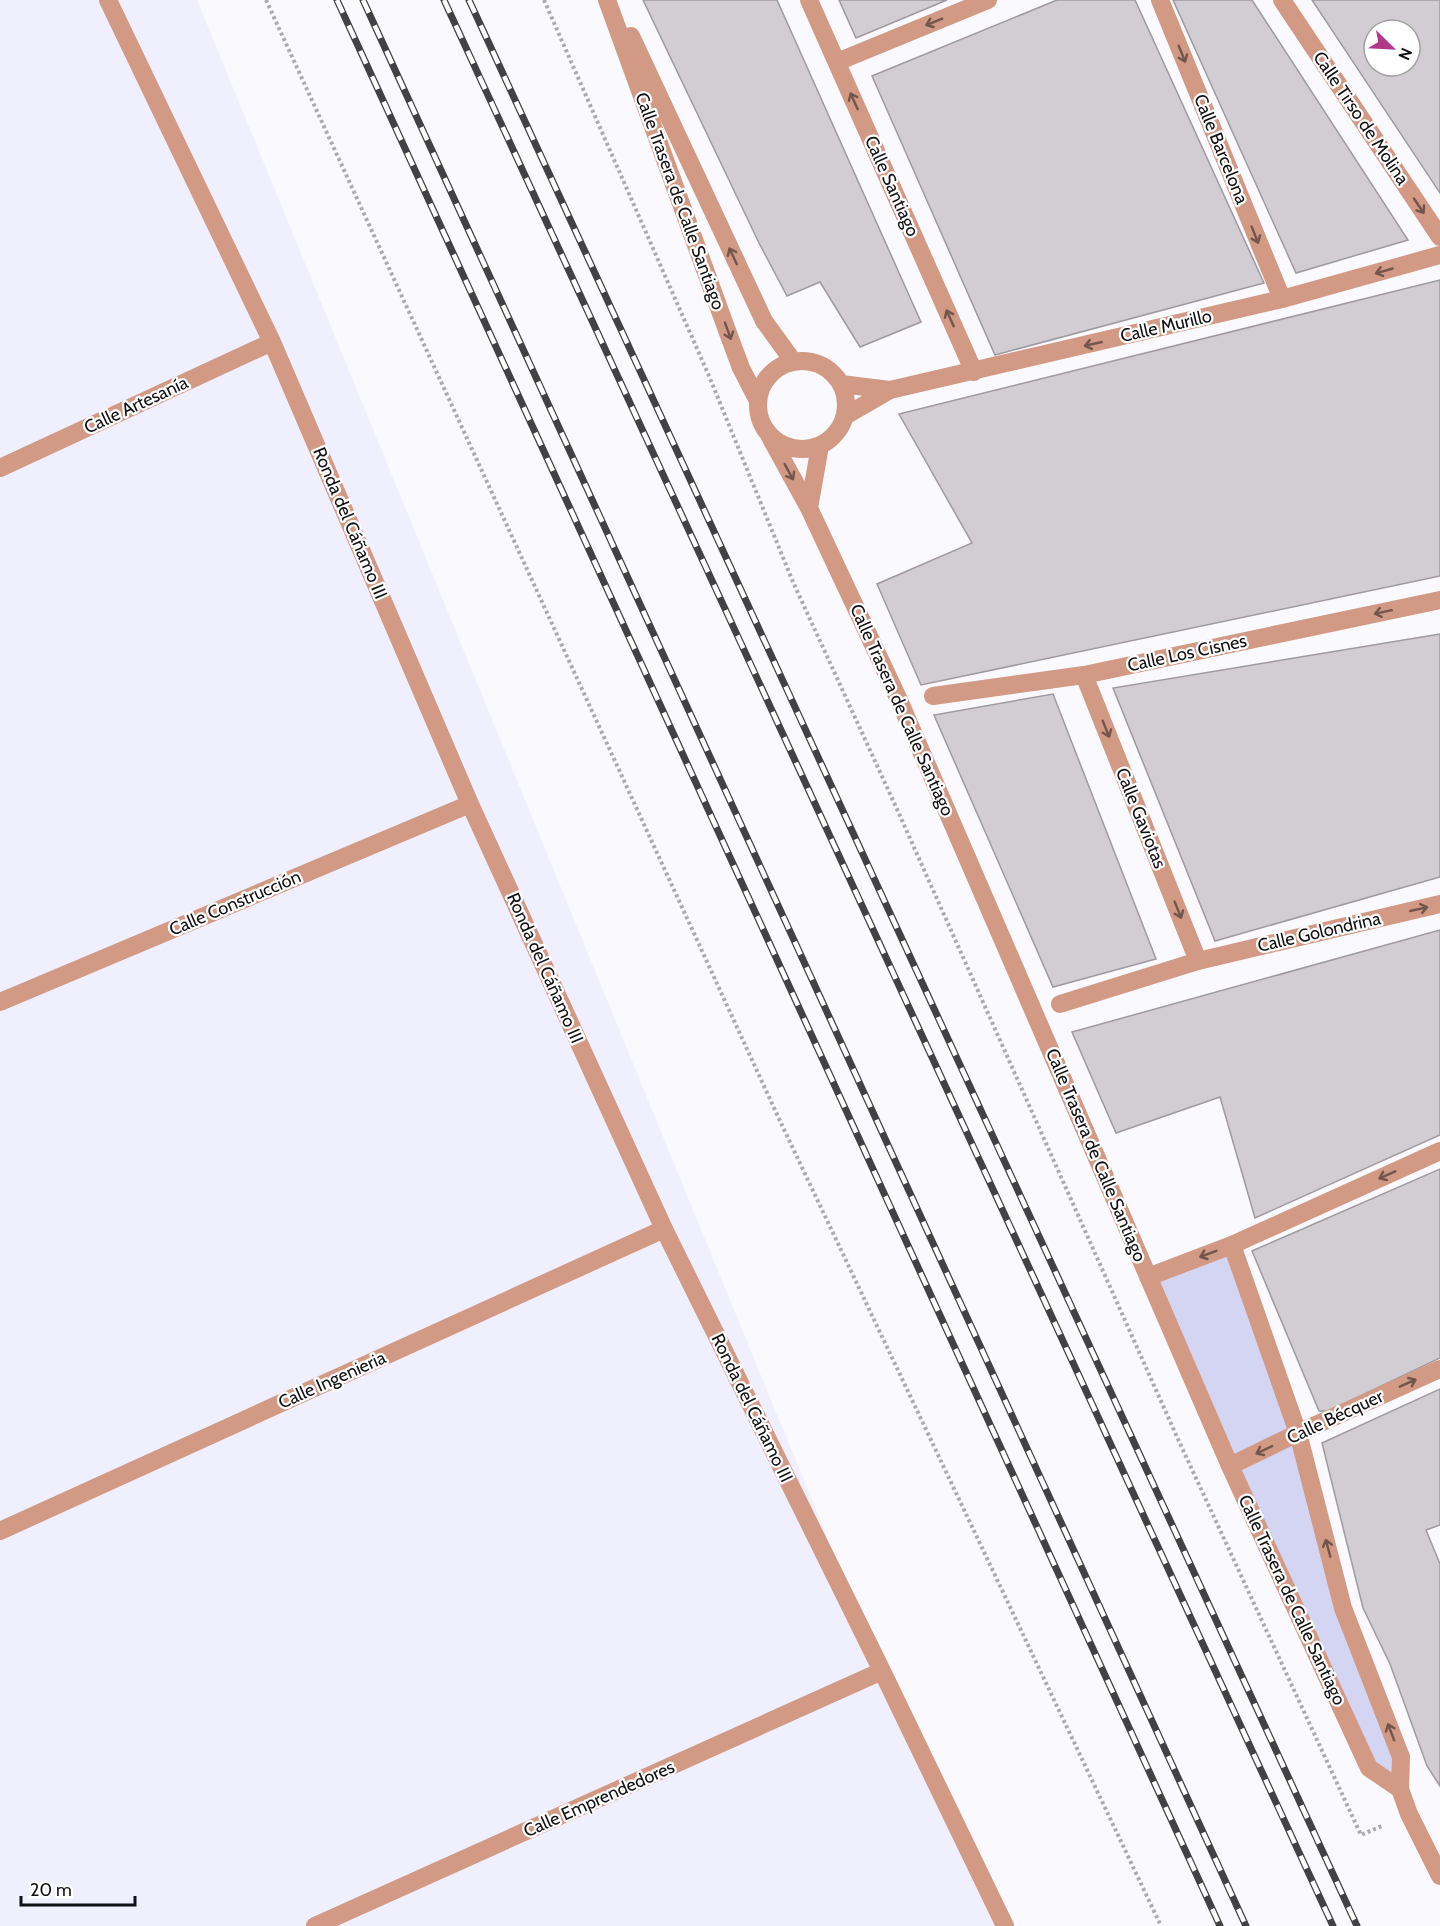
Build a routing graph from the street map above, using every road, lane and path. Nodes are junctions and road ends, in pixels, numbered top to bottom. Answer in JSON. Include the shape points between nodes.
{"nodes":[{"id":1,"x":108,"y":0,"type":"edge"},
{"id":2,"x":266,"y":0,"type":"edge"},
{"id":3,"x":544,"y":0,"type":"edge"},
{"id":4,"x":607,"y":0,"type":"edge"},
{"id":5,"x":614,"y":0,"type":"edge"},
{"id":6,"x":810,"y":0,"type":"edge"},
{"id":7,"x":988,"y":0,"type":"edge"},
{"id":8,"x":1160,"y":0,"type":"edge"},
{"id":9,"x":1282,"y":0,"type":"edge"},
{"id":10,"x":837,"y":62,"type":"junction"},
{"id":11,"x":1440,"y":237,"type":"edge"},
{"id":12,"x":1440,"y":255,"type":"edge"},
{"id":13,"x":1282,"y":299,"type":"junction"},
{"id":14,"x":272,"y":342,"type":"junction"},
{"id":15,"x":793,"y":361,"type":"junction"},
{"id":16,"x":974,"y":372,"type":"junction"},
{"id":17,"x":841,"y":384,"type":"junction"},
{"id":18,"x":890,"y":390,"type":"junction"},
{"id":19,"x":758,"y":401,"type":"junction"},
{"id":20,"x":845,"y":416,"type":"junction"},
{"id":21,"x":769,"y":435,"type":"junction"},
{"id":22,"x":820,"y":446,"type":"junction"},
{"id":23,"x":0,"y":468,"type":"edge"},
{"id":24,"x":809,"y":508,"type":"junction"},
{"id":25,"x":1440,"y":600,"type":"edge"},
{"id":26,"x":1084,"y":675,"type":"junction"},
{"id":27,"x":933,"y":696,"type":"dead end"},
{"id":28,"x":470,"y":804,"type":"junction"},
{"id":29,"x":1440,"y":904,"type":"edge"},
{"id":30,"x":1198,"y":961,"type":"junction"},
{"id":31,"x":0,"y":1002,"type":"edge"},
{"id":32,"x":1060,"y":1004,"type":"dead end"},
{"id":33,"x":1440,"y":1151,"type":"edge"},
{"id":34,"x":664,"y":1229,"type":"junction"},
{"id":35,"x":1232,"y":1245,"type":"junction"},
{"id":36,"x":1148,"y":1278,"type":"junction"},
{"id":37,"x":1440,"y":1369,"type":"edge"},
{"id":38,"x":1298,"y":1433,"type":"junction"},
{"id":39,"x":1177,"y":1437,"type":"dead end"},
{"id":40,"x":1230,"y":1466,"type":"junction"},
{"id":41,"x":0,"y":1531,"type":"edge"},
{"id":42,"x":882,"y":1671,"type":"junction"},
{"id":43,"x":1400,"y":1789,"type":"junction"},
{"id":44,"x":1440,"y":1876,"type":"edge"},
{"id":45,"x":315,"y":1926,"type":"edge"},
{"id":46,"x":1005,"y":1926,"type":"edge"},
{"id":47,"x":1161,"y":1926,"type":"edge"}],
"edges":[{"from":1,"to":14,"type":"street","name":"Ronda del Cáñamo III"},
{"from":2,"to":47,"type":"path","via":[[780,1121]]},
{"from":3,"to":39,"type":"path","via":[[709,376],[793,582]]},
{"from":4,"to":19,"type":"street","name":"Calle Trasera de Calle Santiago","one_way":true,"via":[[741,368]]},
{"from":15,"to":5,"type":"street","name":"Calle Trasera de Calle Santiago","one_way":true,"via":[[764,321]]},
{"from":6,"to":10,"type":"street","name":"Calle Santiago"},
{"from":7,"to":10,"type":"street","one_way":true},
{"from":8,"to":13,"type":"street","name":"Calle Barcelona","one_way":true},
{"from":9,"to":11,"type":"street","name":"Calle Tirso de Molina","one_way":true},
{"from":16,"to":10,"type":"street","name":"Calle Santiago","one_way":true},
{"from":12,"to":13,"type":"street","name":"Calle Murillo","one_way":true},
{"from":13,"to":16,"type":"street","name":"Calle Murillo","one_way":true},
{"from":14,"to":23,"type":"street","name":"Calle Artesanía"},
{"from":14,"to":28,"type":"street","name":"Ronda del Cáñamo III"},
{"from":15,"to":17,"type":"street","via":[[821,364]]},
{"from":15,"to":19,"type":"street","via":[[769,375]]},
{"from":16,"to":18,"type":"street","name":"Calle Murillo"},
{"from":17,"to":18,"type":"street","name":"Calle Murillo"},
{"from":17,"to":20,"type":"street"},
{"from":18,"to":20,"type":"street","name":"Calle Murillo"},
{"from":19,"to":21,"type":"street","via":[[758,413]]},
{"from":20,"to":22,"type":"street","via":[[840,428]]},
{"from":21,"to":22,"type":"street","via":[[793,448]]},
{"from":21,"to":24,"type":"street","name":"Calle Trasera de Calle Santiago","one_way":true},
{"from":22,"to":24,"type":"street"},
{"from":24,"to":36,"type":"street","name":"Calle Trasera de Calle Santiago","via":[[899,700]]},
{"from":25,"to":26,"type":"street","name":"Calle Los Cisnes","one_way":true},
{"from":26,"to":27,"type":"street","name":"Calle Los Cisnes"},
{"from":26,"to":30,"type":"street","name":"Calle Gaviotas","one_way":true},
{"from":28,"to":31,"type":"street","name":"Calle Construcción"},
{"from":28,"to":34,"type":"street","name":"Ronda del Cáñamo III"},
{"from":30,"to":29,"type":"street","name":"Calle Golondrina","one_way":true},
{"from":30,"to":32,"type":"street","name":"Calle Golondrina"},
{"from":33,"to":35,"type":"street","one_way":true},
{"from":34,"to":41,"type":"street","name":"Calle Ingenieria"},
{"from":34,"to":42,"type":"street","name":"Ronda del Cáñamo III"},
{"from":35,"to":36,"type":"street","one_way":true},
{"from":35,"to":38,"type":"street","name":"Calle Trasera de Calle Santiago"},
{"from":36,"to":40,"type":"street","name":"Calle Trasera de Calle Santiago"},
{"from":38,"to":37,"type":"street","name":"Calle Bécquer","one_way":true},
{"from":38,"to":40,"type":"street","name":"Calle Bécquer","one_way":true},
{"from":43,"to":38,"type":"street","name":"Calle Trasera de Calle Santiago","one_way":true,"via":[[1401,1757],[1343,1608]]},
{"from":40,"to":43,"type":"street","name":"Calle Trasera de Calle Santiago","via":[[1369,1768]]},
{"from":42,"to":45,"type":"street","name":"Calle Emprendedores"},
{"from":42,"to":46,"type":"street","name":"Ronda del Cáñamo III"},
{"from":43,"to":44,"type":"street","name":"Calle Trasera de Calle Santiago"}]}
